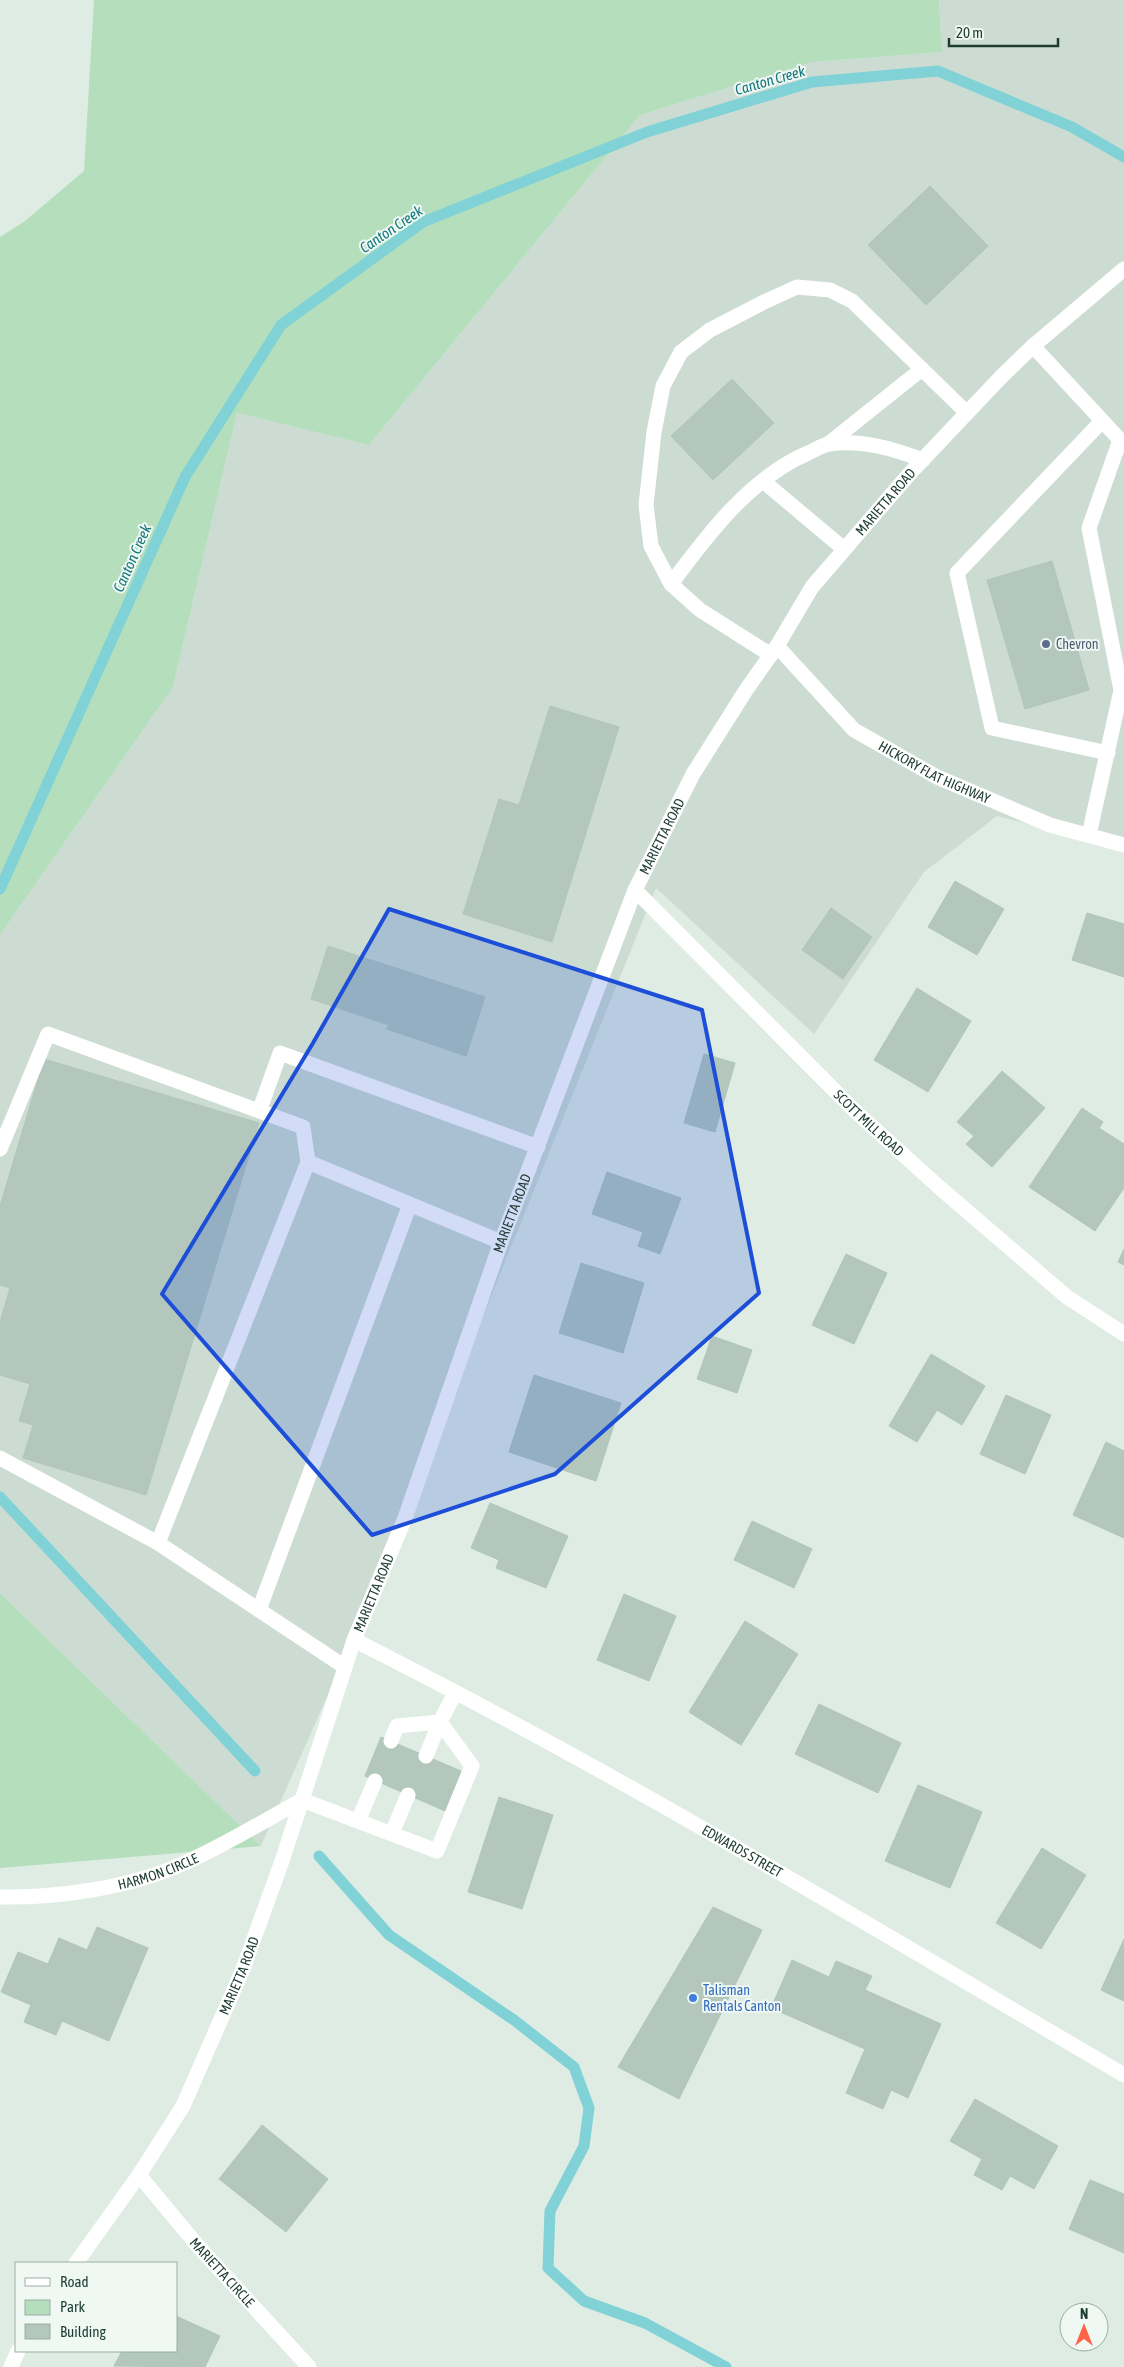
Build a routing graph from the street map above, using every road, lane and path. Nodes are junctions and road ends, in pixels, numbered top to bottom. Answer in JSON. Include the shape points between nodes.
{"nodes":[{"id":1,"x":1120,"y":273,"type":"edge"},
{"id":2,"x":1033,"y":346,"type":"junction"},
{"id":3,"x":922,"y":369,"type":"junction"},
{"id":4,"x":967,"y":413,"type":"junction"},
{"id":5,"x":1102,"y":421,"type":"junction"},
{"id":6,"x":828,"y":444,"type":"junction"},
{"id":7,"x":923,"y":460,"type":"junction"},
{"id":8,"x":762,"y":481,"type":"junction"},
{"id":9,"x":844,"y":549,"type":"junction"},
{"id":10,"x":671,"y":584,"type":"junction"},
{"id":11,"x":774,"y":650,"type":"junction"},
{"id":12,"x":1108,"y":753,"type":"junction"},
{"id":13,"x":1089,"y":835,"type":"junction"},
{"id":14,"x":1124,"y":845,"type":"edge"},
{"id":15,"x":635,"y":890,"type":"junction"},
{"id":16,"x":260,"y":1109,"type":"junction"},
{"id":17,"x":538,"y":1147,"type":"junction"},
{"id":18,"x":0,"y":1149,"type":"edge"},
{"id":19,"x":308,"y":1162,"type":"junction"},
{"id":20,"x":410,"y":1204,"type":"junction"},
{"id":21,"x":501,"y":1242,"type":"junction"},
{"id":22,"x":1124,"y":1334,"type":"edge"},
{"id":23,"x":0,"y":1458,"type":"edge"},
{"id":24,"x":158,"y":1543,"type":"junction"},
{"id":25,"x":258,"y":1610,"type":"junction"},
{"id":26,"x":354,"y":1640,"type":"junction"},
{"id":27,"x":345,"y":1666,"type":"junction"},
{"id":28,"x":455,"y":1692,"type":"junction"},
{"id":29,"x":440,"y":1722,"type":"junction"},
{"id":30,"x":391,"y":1741,"type":"dead end"},
{"id":31,"x":426,"y":1756,"type":"dead end"},
{"id":32,"x":375,"y":1781,"type":"dead end"},
{"id":33,"x":408,"y":1795,"type":"dead end"},
{"id":34,"x":302,"y":1800,"type":"junction"},
{"id":35,"x":358,"y":1821,"type":"junction"},
{"id":36,"x":392,"y":1833,"type":"junction"},
{"id":37,"x":0,"y":1897,"type":"edge"},
{"id":38,"x":1124,"y":2075,"type":"edge"},
{"id":39,"x":139,"y":2174,"type":"junction"},
{"id":40,"x":77,"y":2262,"type":"edge"},
{"id":41,"x":18,"y":2352,"type":"edge"},
{"id":42,"x":11,"y":2367,"type":"edge"},
{"id":43,"x":309,"y":2367,"type":"edge"}],
"edges":[{"from":1,"to":2,"type":"street","name":"MARIETTA ROAD"},
{"from":2,"to":4,"type":"street","name":"MARIETTA ROAD"},
{"from":2,"to":5,"type":"street"},
{"from":3,"to":4,"type":"street"},
{"from":3,"to":6,"type":"street"},
{"from":3,"to":10,"type":"street","via":[[852,301],[830,290],[797,287],[710,330],[681,352],[663,386],[646,505],[651,546]]},
{"from":4,"to":7,"type":"street","name":"MARIETTA ROAD"},
{"from":5,"to":12,"type":"street","via":[[1120,440],[1089,528],[1121,690]]},
{"from":5,"to":12,"type":"street","via":[[957,573],[992,728]]},
{"from":6,"to":7,"type":"street","via":[[854,443],[892,448]]},
{"from":6,"to":8,"type":"street","via":[[793,460]]},
{"from":7,"to":9,"type":"street","name":"MARIETTA ROAD"},
{"from":8,"to":9,"type":"street"},
{"from":8,"to":10,"type":"street","via":[[698,548]]},
{"from":9,"to":11,"type":"street","name":"MARIETTA ROAD","via":[[812,587]]},
{"from":10,"to":11,"type":"street","name":"HICKORY FLAT HIGHWAY","via":[[700,610]]},
{"from":11,"to":13,"type":"street","name":"HICKORY FLAT HIGHWAY","via":[[854,730],[937,777],[1050,825]]},
{"from":11,"to":15,"type":"street","name":"MARIETTA ROAD","via":[[693,774]]},
{"from":12,"to":13,"type":"street"},
{"from":13,"to":14,"type":"street","name":"HICKORY FLAT HIGHWAY"},
{"from":15,"to":17,"type":"street","name":"MARIETTA ROAD"},
{"from":15,"to":22,"type":"street","name":"SCOTT MILL ROAD","via":[[862,1117],[940,1188],[1067,1296]]},
{"from":16,"to":17,"type":"street","via":[[280,1052]]},
{"from":16,"to":18,"type":"street","via":[[48,1034]]},
{"from":16,"to":19,"type":"street","via":[[303,1127]]},
{"from":17,"to":21,"type":"street","name":"MARIETTA ROAD"},
{"from":19,"to":20,"type":"street"},
{"from":19,"to":24,"type":"street"},
{"from":20,"to":21,"type":"street"},
{"from":20,"to":25,"type":"street"},
{"from":21,"to":26,"type":"street","name":"MARIETTA ROAD","via":[[405,1518]]},
{"from":23,"to":24,"type":"street"},
{"from":24,"to":25,"type":"street"},
{"from":25,"to":27,"type":"street"},
{"from":26,"to":27,"type":"street","name":"MARIETTA ROAD"},
{"from":26,"to":28,"type":"street","name":"EDWARDS STREET"},
{"from":27,"to":34,"type":"street","name":"MARIETTA ROAD"},
{"from":28,"to":29,"type":"street"},
{"from":28,"to":38,"type":"street","name":"EDWARDS STREET","via":[[636,1792]]},
{"from":29,"to":30,"type":"street","via":[[397,1726]]},
{"from":29,"to":31,"type":"street"},
{"from":29,"to":36,"type":"street","via":[[472,1766],[437,1851]]},
{"from":32,"to":35,"type":"street"},
{"from":33,"to":36,"type":"street"},
{"from":34,"to":35,"type":"street"},
{"from":34,"to":37,"type":"street","name":"HARMON CIRCLE","via":[[180,1865],[137,1879],[88,1890]]},
{"from":34,"to":39,"type":"street","name":"MARIETTA ROAD","via":[[243,1969],[183,2106]]},
{"from":35,"to":36,"type":"street"},
{"from":39,"to":40,"type":"street","name":"MARIETTA ROAD"},
{"from":39,"to":43,"type":"street","name":"MARIETTA CIRCLE","via":[[197,2245]]},
{"from":41,"to":42,"type":"street"}]}
